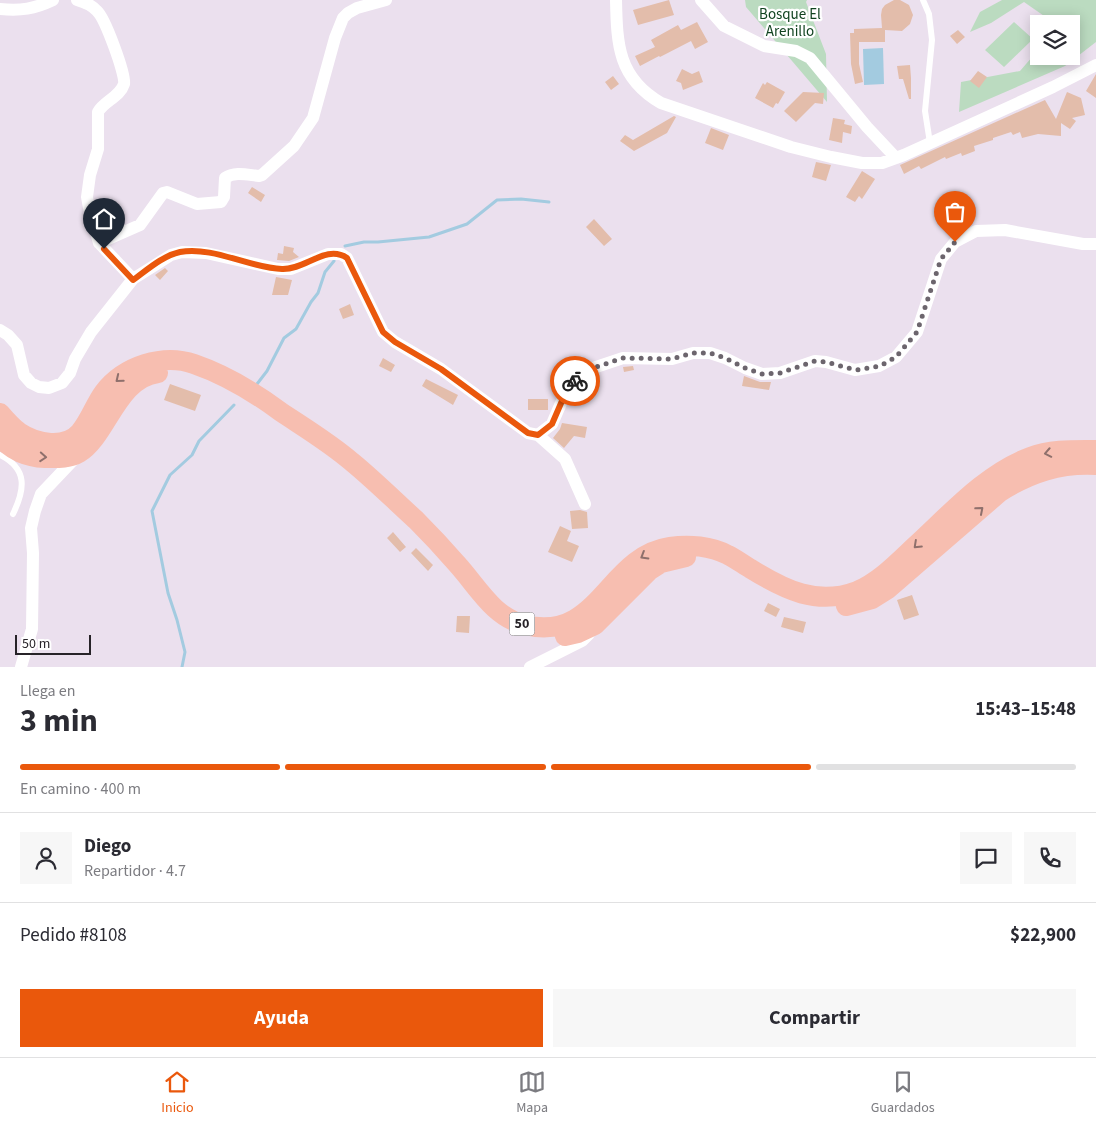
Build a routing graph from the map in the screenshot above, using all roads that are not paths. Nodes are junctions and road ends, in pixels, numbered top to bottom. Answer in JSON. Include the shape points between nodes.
{"nodes":[{"id":1,"x":54,"y":0,"type":"edge"},
{"id":2,"x":77,"y":0,"type":"edge"},
{"id":3,"x":386,"y":0,"type":"edge"},
{"id":4,"x":616,"y":0,"type":"edge"},
{"id":5,"x":701,"y":0,"type":"edge"},
{"id":6,"x":923,"y":0,"type":"edge"},
{"id":7,"x":0,"y":9,"type":"edge"},
{"id":8,"x":1096,"y":65,"type":"edge"},
{"id":9,"x":930,"y":143,"type":"junction"},
{"id":10,"x":896,"y":158,"type":"junction"},
{"id":11,"x":99,"y":243,"type":"junction"},
{"id":12,"x":1096,"y":244,"type":"edge"},
{"id":13,"x":133,"y":280,"type":"junction"},
{"id":14,"x":0,"y":330,"type":"edge"},
{"id":15,"x":0,"y":414,"type":"edge"},
{"id":16,"x":538,"y":435,"type":"junction"},
{"id":17,"x":0,"y":438,"type":"edge"},
{"id":18,"x":1096,"y":450,"type":"edge"},
{"id":19,"x":79,"y":453,"type":"junction"},
{"id":20,"x":0,"y":455,"type":"edge"},
{"id":21,"x":1096,"y":465,"type":"edge"},
{"id":22,"x":585,"y":504,"type":"dead end"},
{"id":23,"x":13,"y":514,"type":"dead end"},
{"id":24,"x":595,"y":624,"type":"junction"},
{"id":25,"x":21,"y":667,"type":"edge"},
{"id":26,"x":530,"y":667,"type":"edge"}],
"edges":[{"from":1,"to":7,"type":"street","via":[[29,9]]},
{"from":2,"to":11,"type":"street","via":[[97,10],[104,19],[124,79],[120,92],[100,109],[96,117],[98,149],[90,174],[88,197]]},
{"from":3,"to":11,"type":"street","via":[[357,8],[343,18],[313,118],[294,146],[262,175],[229,175],[225,178],[223,201],[216,203],[197,204],[163,193],[140,224]]},
{"from":4,"to":10,"type":"street","via":[[617,28],[626,69],[646,94],[661,103],[791,147],[831,157],[862,163],[882,163]]},
{"from":5,"to":10,"type":"street","via":[[724,26],[764,46],[796,51],[810,58]]},
{"from":6,"to":9,"type":"lane","via":[[929,14],[932,40],[925,111]]},
{"from":8,"to":9,"type":"street"},
{"from":9,"to":10,"type":"street"},
{"from":11,"to":13,"type":"street"},
{"from":12,"to":16,"type":"street","via":[[1005,230],[976,231],[955,242],[941,259],[917,332],[896,357],[880,366],[856,370],[815,361],[780,373],[762,374],[710,353],[693,353],[672,359],[623,358],[593,368],[568,387],[552,424]]},
{"from":13,"to":14,"type":"street","via":[[91,332],[70,373],[55,386],[39,386],[24,375],[17,345]]},
{"from":13,"to":16,"type":"street","via":[[171,254],[182,252],[206,253],[278,269],[291,269],[328,254],[341,254],[347,258],[383,332],[441,369],[528,433]]},
{"from":18,"to":15,"type":"highway","number":"50","one_way":true,"via":[[1031,456],[1006,469],[984,483],[895,566],[862,589],[846,595],[827,597],[796,593],[720,552],[691,546],[669,547],[638,559],[580,618],[544,627],[507,618],[493,607],[459,565],[417,522],[324,440],[262,397],[190,362],[166,360],[126,373],[104,392],[79,434],[66,442],[34,439],[19,432]]},
{"from":16,"to":22,"type":"street","via":[[565,459]]},
{"from":17,"to":19,"type":"highway","one_way":true,"via":[[24,455],[65,458]]},
{"from":19,"to":24,"type":"highway","number":"50","via":[[94,439],[124,394],[138,381],[153,374],[171,372],[194,376],[261,409],[327,457],[413,533],[486,615],[512,635],[544,639],[578,633]]},
{"from":19,"to":25,"type":"street","via":[[42,494],[35,511],[31,528],[32,629]]},
{"from":20,"to":23,"type":"lane","via":[[14,464],[22,480],[21,496]]},
{"from":24,"to":21,"type":"highway","number":"50","one_way":true,"via":[[650,570],[661,563],[687,557],[720,564],[768,592],[793,601],[818,607],[858,604],[888,589],[1000,492],[1018,481],[1064,466]]},
{"from":24,"to":26,"type":"street","via":[[582,641]]}]}
